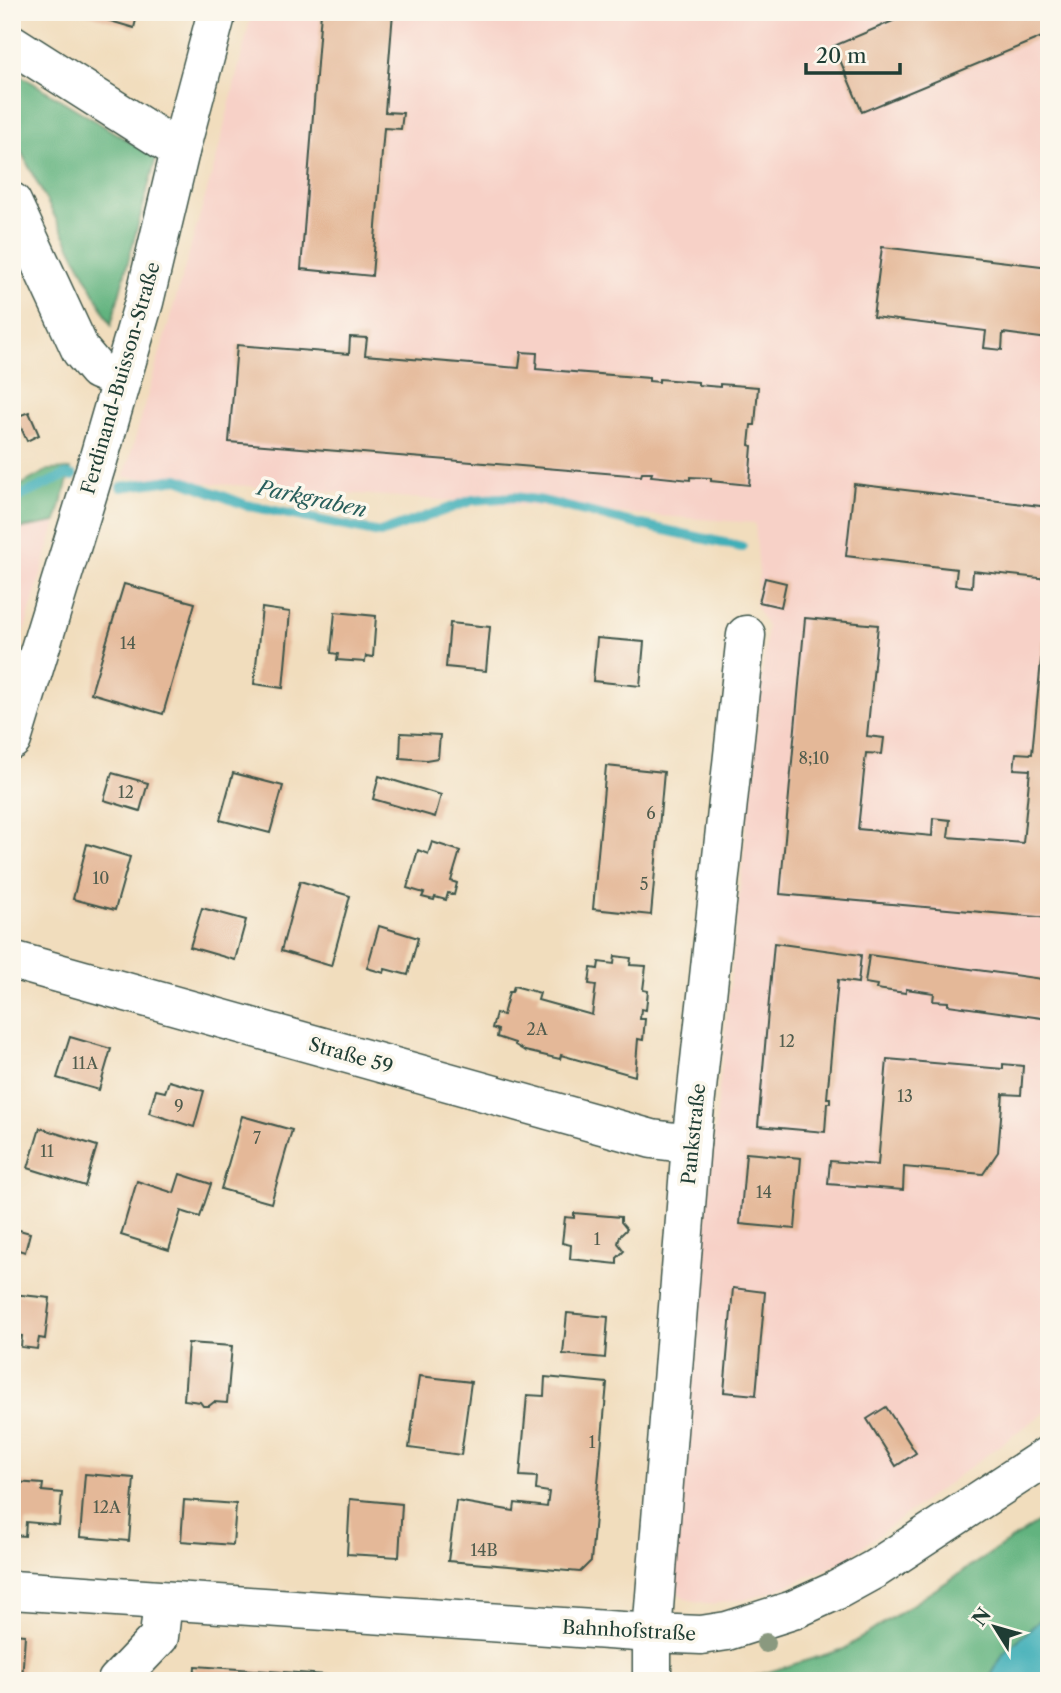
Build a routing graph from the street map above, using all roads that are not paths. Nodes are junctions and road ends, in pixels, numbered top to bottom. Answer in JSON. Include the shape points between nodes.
{"nodes":[{"id":1,"x":217,"y":12,"type":"edge"},
{"id":2,"x":12,"y":44,"type":"edge"},
{"id":3,"x":180,"y":151,"type":"junction"},
{"id":4,"x":12,"y":202,"type":"edge"},
{"id":5,"x":121,"y":380,"type":"junction"},
{"id":6,"x":746,"y":635,"type":"dead end"},
{"id":7,"x":12,"y":740,"type":"edge"},
{"id":8,"x":12,"y":960,"type":"edge"},
{"id":9,"x":691,"y":1144,"type":"junction"},
{"id":10,"x":1049,"y":1455,"type":"edge"},
{"id":11,"x":12,"y":1590,"type":"edge"},
{"id":12,"x":163,"y":1601,"type":"junction"},
{"id":13,"x":652,"y":1633,"type":"junction"},
{"id":14,"x":125,"y":1678,"type":"edge"},
{"id":15,"x":652,"y":1681,"type":"edge"}],
"edges":[{"from":1,"to":3,"type":"street","name":"Ferdinand-Buisson-Straße"},
{"from":2,"to":3,"type":"street"},
{"from":3,"to":5,"type":"street","name":"Ferdinand-Buisson-Straße"},
{"from":4,"to":5,"type":"street","via":[[81,351],[97,370]]},
{"from":5,"to":7,"type":"street","name":"Ferdinand-Buisson-Straße"},
{"from":6,"to":9,"type":"street","name":"Pankstraße"},
{"from":8,"to":9,"type":"street","name":"Straße 59","via":[[652,1139]]},
{"from":9,"to":13,"type":"street","name":"Pankstraße"},
{"from":10,"to":13,"type":"street","name":"Bahnhofstraße","via":[[875,1569],[793,1610],[727,1631]]},
{"from":11,"to":12,"type":"street","name":"Bahnhofstraße"},
{"from":12,"to":13,"type":"street","name":"Bahnhofstraße"},
{"from":12,"to":14,"type":"street","via":[[159,1637]]},
{"from":13,"to":15,"type":"street","name":"Pankstraße"}]}
